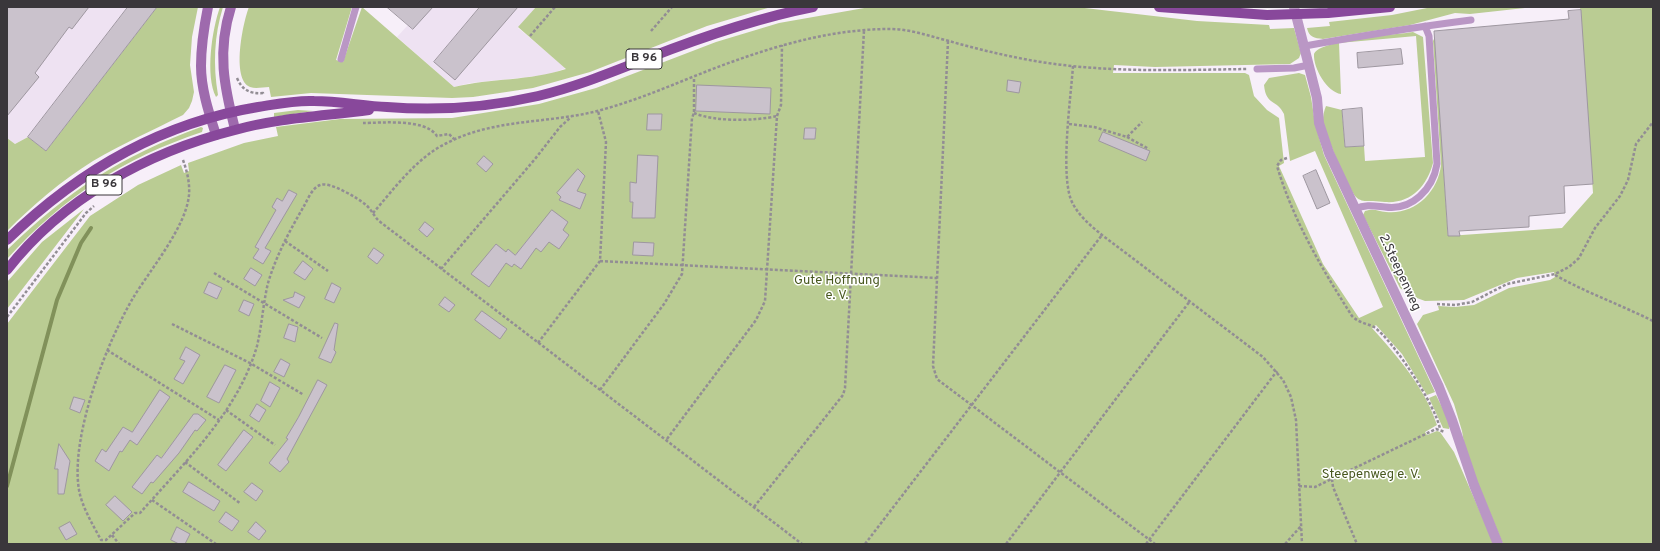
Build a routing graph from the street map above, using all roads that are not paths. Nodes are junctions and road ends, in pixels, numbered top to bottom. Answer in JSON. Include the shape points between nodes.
{"nodes":[{"id":1,"x":208,"y":7,"type":"edge"},
{"id":2,"x":230,"y":7,"type":"edge"},
{"id":3,"x":356,"y":7,"type":"edge"},
{"id":4,"x":813,"y":7,"type":"edge"},
{"id":5,"x":1159,"y":7,"type":"edge"},
{"id":6,"x":1294,"y":7,"type":"edge"},
{"id":7,"x":1390,"y":7,"type":"edge"},
{"id":8,"x":1471,"y":20,"type":"dead end"},
{"id":9,"x":1425,"y":26,"type":"junction"},
{"id":10,"x":1304,"y":46,"type":"junction"},
{"id":11,"x":341,"y":59,"type":"dead end"},
{"id":12,"x":1309,"y":66,"type":"junction"},
{"id":13,"x":1257,"y":69,"type":"road end"},
{"id":14,"x":390,"y":108,"type":"junction"},
{"id":15,"x":231,"y":112,"type":"junction"},
{"id":16,"x":211,"y":117,"type":"junction"},
{"id":17,"x":235,"y":129,"type":"junction"},
{"id":18,"x":216,"y":136,"type":"junction"},
{"id":19,"x":1355,"y":209,"type":"junction"},
{"id":20,"x":7,"y":240,"type":"edge"},
{"id":21,"x":7,"y":270,"type":"edge"},
{"id":22,"x":1498,"y":544,"type":"edge"}],
"edges":[{"from":1,"to":16,"type":"main road","via":[[202,39],[201,67]]},
{"from":2,"to":15,"type":"main road","via":[[224,32],[222,66]]},
{"from":3,"to":11,"type":"lane"},
{"from":4,"to":14,"type":"main road","number":"B 96","via":[[778,14],[713,34],[593,80],[538,96],[459,107]]},
{"from":5,"to":7,"type":"main road","via":[[1267,16]]},
{"from":6,"to":10,"type":"street","name":"2.Steepenweg"},
{"from":8,"to":9,"type":"lane"},
{"from":9,"to":10,"type":"lane"},
{"from":9,"to":19,"type":"lane","via":[[1429,36],[1436,173],[1422,195],[1412,202],[1386,208],[1374,205]]},
{"from":10,"to":12,"type":"street","name":"2.Steepenweg"},
{"from":12,"to":13,"type":"lane"},
{"from":12,"to":19,"type":"street","name":"2.Steepenweg","via":[[1317,98],[1319,123],[1328,154]]},
{"from":14,"to":15,"type":"main road","number":"B 96","via":[[313,101],[274,104]]},
{"from":14,"to":17,"type":"main road","number":"B 96"},
{"from":15,"to":16,"type":"main road","number":"B 96"},
{"from":15,"to":17,"type":"main road"},
{"from":16,"to":18,"type":"main road"},
{"from":16,"to":20,"type":"main road","number":"B 96","via":[[163,133],[95,168],[60,194]]},
{"from":17,"to":18,"type":"main road","number":"B 96"},
{"from":18,"to":21,"type":"main road","number":"B 96","via":[[171,150],[105,184],[43,231]]},
{"from":19,"to":22,"type":"street","name":"2.Steepenweg","via":[[1439,387],[1468,470]]}]}
